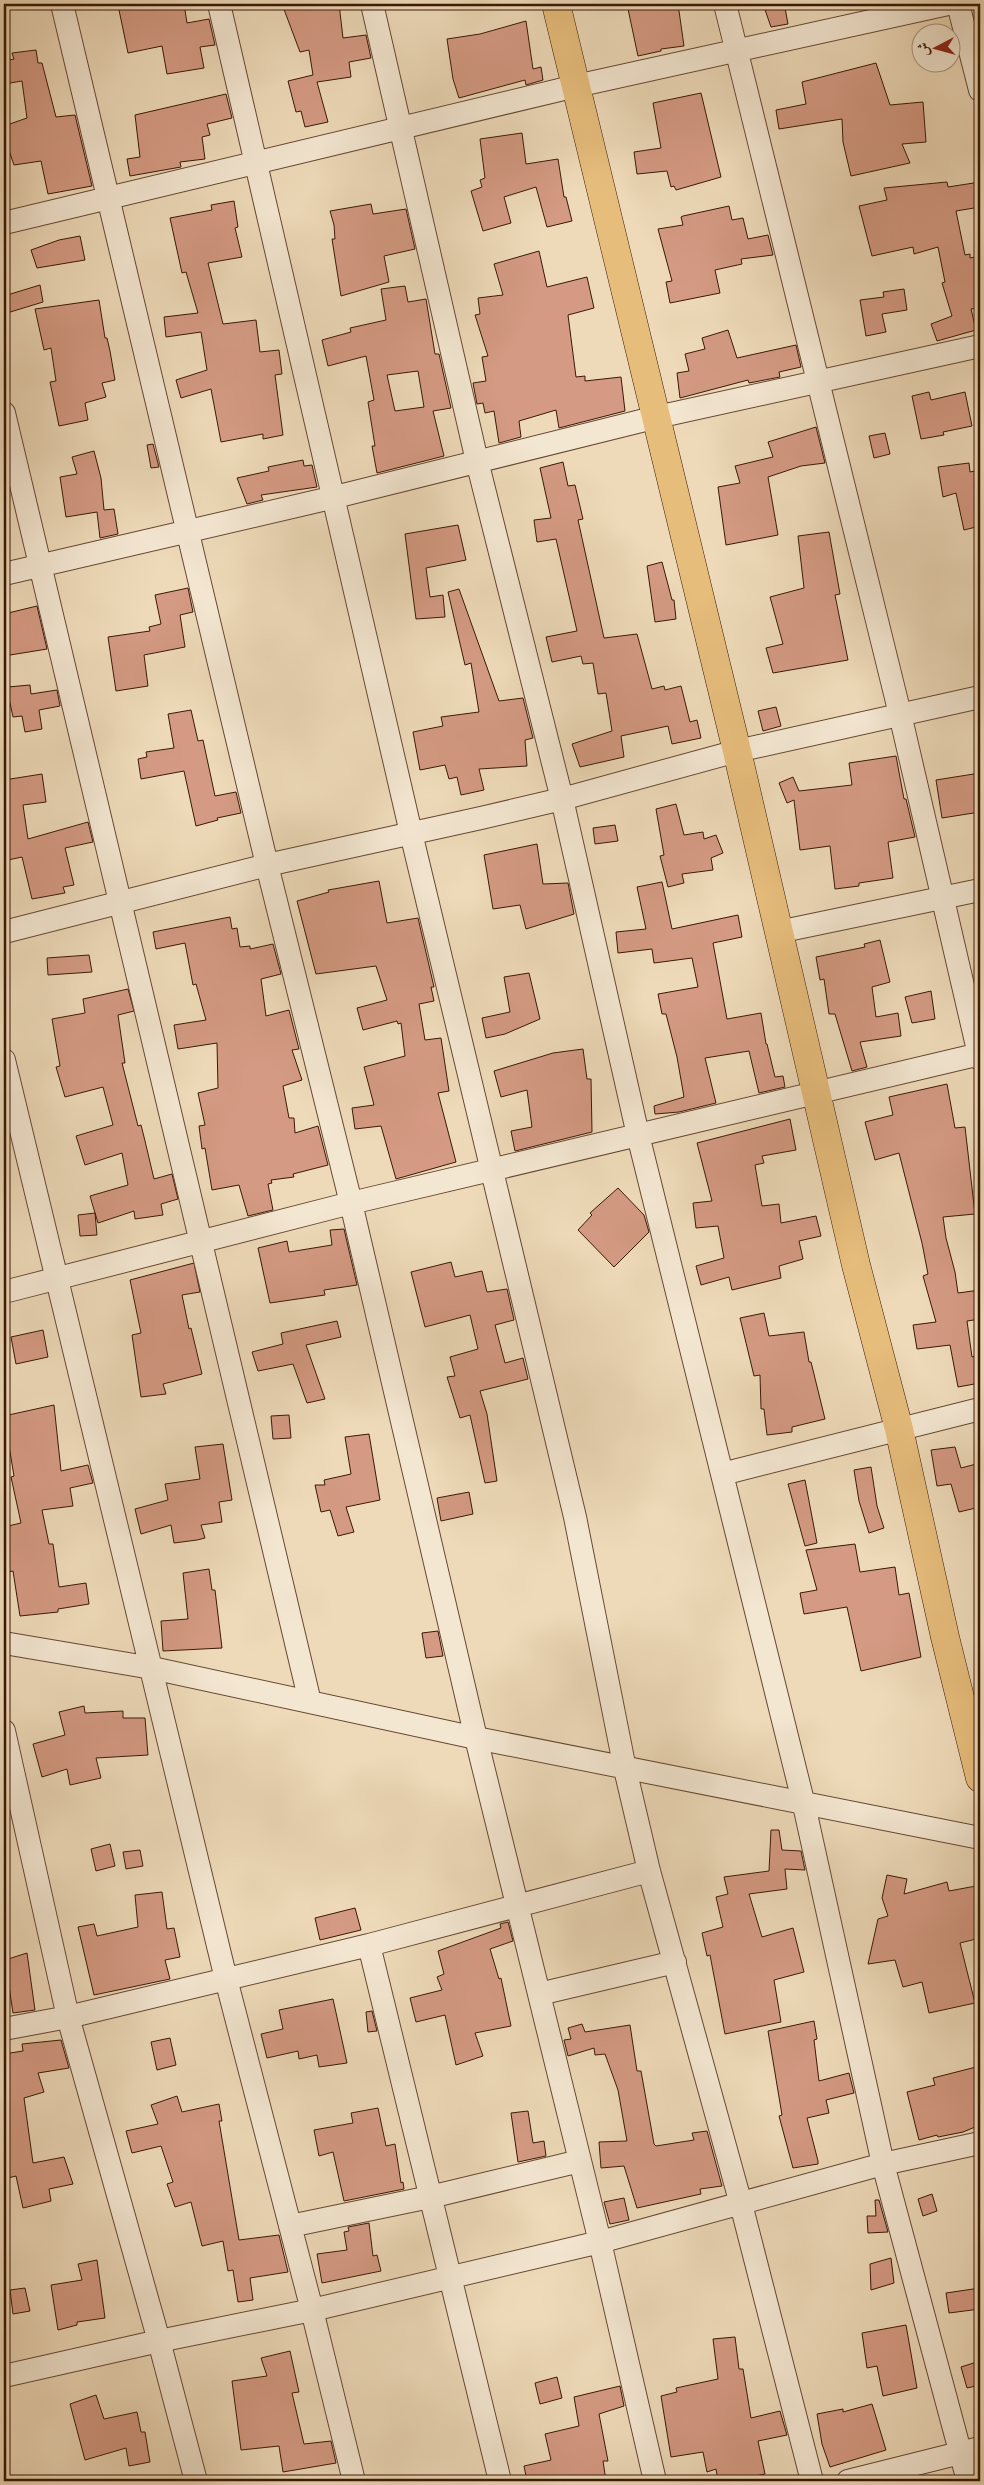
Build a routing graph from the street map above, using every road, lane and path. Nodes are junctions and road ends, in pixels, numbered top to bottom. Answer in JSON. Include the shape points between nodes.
{"nodes":[{"id":1,"x":62,"y":4,"type":"edge"},
{"id":2,"x":219,"y":4,"type":"edge"},
{"id":3,"x":372,"y":4,"type":"edge"},
{"id":4,"x":556,"y":4,"type":"edge"},
{"id":5,"x":725,"y":4,"type":"edge"},
{"id":6,"x":948,"y":4,"type":"edge"},
{"id":7,"x":958,"y":4,"type":"edge"},
{"id":8,"x":735,"y":50,"type":"junction"},
{"id":9,"x":576,"y":86,"type":"junction"},
{"id":10,"x":980,"y":90,"type":"edge"},
{"id":11,"x":401,"y":128,"type":"junction"},
{"id":12,"x":256,"y":162,"type":"junction"},
{"id":13,"x":108,"y":198,"type":"junction"},
{"id":14,"x":4,"y":223,"type":"edge"},
{"id":15,"x":980,"y":346,"type":"edge"},
{"id":16,"x":820,"y":383,"type":"junction"},
{"id":17,"x":4,"y":413,"type":"edge"},
{"id":18,"x":657,"y":418,"type":"junction"},
{"id":19,"x":477,"y":461,"type":"junction"},
{"id":20,"x":335,"y":497,"type":"junction"},
{"id":21,"x":188,"y":531,"type":"junction"},
{"id":22,"x":40,"y":564,"type":"junction"},
{"id":23,"x":4,"y":574,"type":"edge"},
{"id":24,"x":980,"y":697,"type":"edge"},
{"id":25,"x":900,"y":714,"type":"junction"},
{"id":26,"x":737,"y":751,"type":"junction"},
{"id":27,"x":562,"y":799,"type":"junction"},
{"id":28,"x":411,"y":833,"type":"junction"},
{"id":29,"x":267,"y":864,"type":"junction"},
{"id":30,"x":980,"y":890,"type":"edge"},
{"id":31,"x":943,"y":898,"type":"junction"},
{"id":32,"x":120,"y":903,"type":"junction"},
{"id":33,"x":4,"y":932,"type":"edge"},
{"id":34,"x":778,"y":932,"type":"junction"},
{"id":35,"x":980,"y":1056,"type":"edge"},
{"id":36,"x":4,"y":1060,"type":"edge"},
{"id":37,"x":817,"y":1094,"type":"junction"},
{"id":38,"x":638,"y":1135,"type":"junction"},
{"id":39,"x":493,"y":1170,"type":"junction"},
{"id":40,"x":351,"y":1203,"type":"junction"},
{"id":41,"x":203,"y":1240,"type":"junction"},
{"id":42,"x":58,"y":1280,"type":"junction"},
{"id":43,"x":4,"y":1292,"type":"edge"},
{"id":44,"x":980,"y":1409,"type":"edge"},
{"id":45,"x":899,"y":1429,"type":"junction"},
{"id":46,"x":722,"y":1474,"type":"junction"},
{"id":47,"x":4,"y":1644,"type":"edge"},
{"id":48,"x":152,"y":1668,"type":"junction"},
{"id":49,"x":310,"y":1702,"type":"junction"},
{"id":50,"x":4,"y":1730,"type":"edge"},
{"id":51,"x":476,"y":1738,"type":"junction"},
{"id":52,"x":625,"y":1768,"type":"junction"},
{"id":53,"x":980,"y":1778,"type":"edge"},
{"id":54,"x":804,"y":1805,"type":"junction"},
{"id":55,"x":980,"y":1838,"type":"edge"},
{"id":56,"x":649,"y":1871,"type":"junction"},
{"id":57,"x":517,"y":1906,"type":"junction"},
{"id":58,"x":369,"y":1945,"type":"junction"},
{"id":59,"x":675,"y":1962,"type":"junction"},
{"id":60,"x":226,"y":1979,"type":"junction"},
{"id":61,"x":539,"y":1994,"type":"junction"},
{"id":62,"x":68,"y":2017,"type":"junction"},
{"id":63,"x":4,"y":2029,"type":"edge"},
{"id":64,"x":980,"y":2143,"type":"edge"},
{"id":65,"x":580,"y":2161,"type":"junction"},
{"id":66,"x":884,"y":2164,"type":"junction"},
{"id":67,"x":430,"y":2197,"type":"junction"},
{"id":68,"x":741,"y":2204,"type":"junction"},
{"id":69,"x":290,"y":2226,"type":"junction"},
{"id":70,"x":600,"y":2242,"type":"junction"},
{"id":71,"x":450,"y":2276,"type":"junction"},
{"id":72,"x":312,"y":2310,"type":"junction"},
{"id":73,"x":159,"y":2340,"type":"junction"},
{"id":74,"x":4,"y":2376,"type":"edge"},
{"id":75,"x":970,"y":2450,"type":"edge"},
{"id":76,"x":196,"y":2481,"type":"edge"},
{"id":77,"x":354,"y":2481,"type":"edge"},
{"id":78,"x":500,"y":2481,"type":"edge"},
{"id":79,"x":655,"y":2481,"type":"edge"},
{"id":80,"x":812,"y":2481,"type":"edge"},
{"id":81,"x":848,"y":2481,"type":"edge"},
{"id":82,"x":968,"y":2481,"type":"edge"}],
"edges":[{"from":1,"to":13,"type":"street"},
{"from":2,"to":12,"type":"street"},
{"from":3,"to":11,"type":"street"},
{"from":4,"to":9,"type":"main road"},
{"from":5,"to":8,"type":"street"},
{"from":6,"to":8,"type":"street"},
{"from":7,"to":10,"type":"street"},
{"from":8,"to":9,"type":"street"},
{"from":8,"to":16,"type":"street"},
{"from":9,"to":11,"type":"street"},
{"from":9,"to":18,"type":"main road"},
{"from":11,"to":12,"type":"street"},
{"from":11,"to":19,"type":"street"},
{"from":12,"to":13,"type":"street"},
{"from":12,"to":20,"type":"street"},
{"from":13,"to":14,"type":"street"},
{"from":13,"to":21,"type":"street"},
{"from":15,"to":16,"type":"street"},
{"from":16,"to":18,"type":"street"},
{"from":16,"to":25,"type":"street"},
{"from":17,"to":22,"type":"street"},
{"from":18,"to":19,"type":"street"},
{"from":18,"to":26,"type":"main road"},
{"from":19,"to":20,"type":"street"},
{"from":19,"to":27,"type":"street"},
{"from":20,"to":21,"type":"street"},
{"from":20,"to":28,"type":"street"},
{"from":21,"to":22,"type":"street"},
{"from":21,"to":29,"type":"street"},
{"from":22,"to":23,"type":"street"},
{"from":22,"to":32,"type":"street"},
{"from":24,"to":25,"type":"street"},
{"from":25,"to":26,"type":"street"},
{"from":25,"to":31,"type":"street"},
{"from":26,"to":27,"type":"street"},
{"from":26,"to":34,"type":"main road"},
{"from":27,"to":28,"type":"street"},
{"from":27,"to":38,"type":"street"},
{"from":28,"to":29,"type":"street"},
{"from":28,"to":39,"type":"street"},
{"from":29,"to":32,"type":"street"},
{"from":29,"to":40,"type":"street"},
{"from":30,"to":31,"type":"street"},
{"from":31,"to":34,"type":"street"},
{"from":31,"to":35,"type":"street"},
{"from":32,"to":33,"type":"street"},
{"from":32,"to":41,"type":"street"},
{"from":34,"to":37,"type":"main road"},
{"from":35,"to":37,"type":"street"},
{"from":36,"to":42,"type":"street"},
{"from":37,"to":38,"type":"street"},
{"from":37,"to":45,"type":"main road","via":[[856,1265]]},
{"from":38,"to":39,"type":"street"},
{"from":38,"to":46,"type":"street"},
{"from":39,"to":40,"type":"street"},
{"from":39,"to":52,"type":"street","via":[[575,1518]]},
{"from":40,"to":41,"type":"street"},
{"from":40,"to":51,"type":"street"},
{"from":41,"to":42,"type":"street"},
{"from":41,"to":49,"type":"street"},
{"from":42,"to":43,"type":"street"},
{"from":42,"to":48,"type":"street"},
{"from":44,"to":45,"type":"street"},
{"from":45,"to":46,"type":"street"},
{"from":45,"to":53,"type":"main road"},
{"from":46,"to":54,"type":"street"},
{"from":47,"to":48,"type":"street"},
{"from":48,"to":49,"type":"street"},
{"from":48,"to":60,"type":"street"},
{"from":49,"to":51,"type":"street"},
{"from":50,"to":62,"type":"street"},
{"from":51,"to":52,"type":"street"},
{"from":51,"to":57,"type":"street"},
{"from":52,"to":54,"type":"street"},
{"from":52,"to":56,"type":"street"},
{"from":54,"to":55,"type":"street"},
{"from":54,"to":66,"type":"street"},
{"from":56,"to":57,"type":"street"},
{"from":56,"to":59,"type":"street"},
{"from":57,"to":58,"type":"street"},
{"from":57,"to":61,"type":"street"},
{"from":58,"to":60,"type":"street"},
{"from":58,"to":67,"type":"street"},
{"from":59,"to":61,"type":"street"},
{"from":59,"to":68,"type":"street"},
{"from":60,"to":62,"type":"street"},
{"from":60,"to":69,"type":"street"},
{"from":61,"to":65,"type":"street"},
{"from":62,"to":63,"type":"street"},
{"from":62,"to":73,"type":"street"},
{"from":64,"to":66,"type":"street"},
{"from":65,"to":67,"type":"street"},
{"from":65,"to":70,"type":"street"},
{"from":66,"to":68,"type":"street"},
{"from":66,"to":75,"type":"street"},
{"from":67,"to":69,"type":"street"},
{"from":67,"to":71,"type":"street"},
{"from":68,"to":70,"type":"street"},
{"from":68,"to":80,"type":"street"},
{"from":69,"to":72,"type":"street"},
{"from":70,"to":71,"type":"street"},
{"from":70,"to":79,"type":"street"},
{"from":71,"to":72,"type":"street"},
{"from":71,"to":78,"type":"street"},
{"from":72,"to":73,"type":"street"},
{"from":72,"to":77,"type":"street"},
{"from":73,"to":74,"type":"street"},
{"from":73,"to":76,"type":"street"},
{"from":75,"to":81,"type":"street"},
{"from":75,"to":82,"type":"street"}]}
